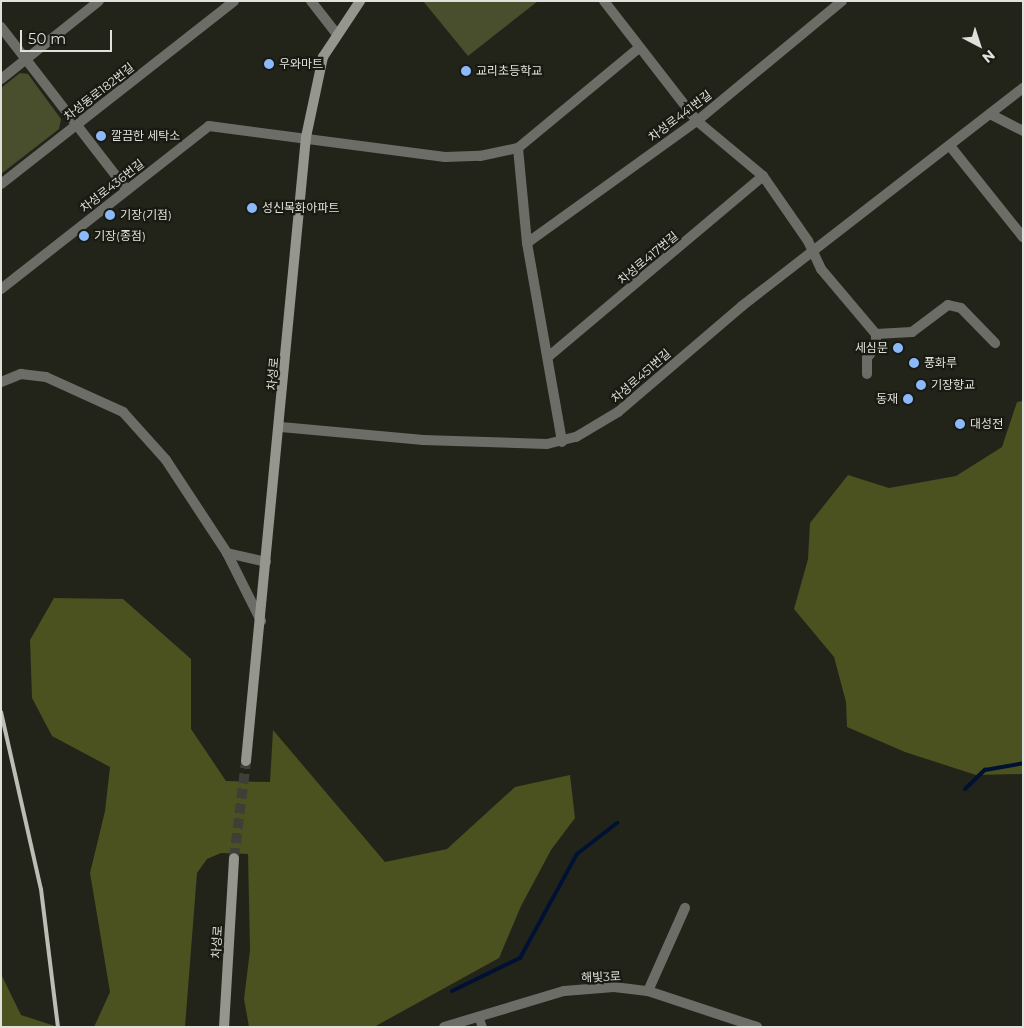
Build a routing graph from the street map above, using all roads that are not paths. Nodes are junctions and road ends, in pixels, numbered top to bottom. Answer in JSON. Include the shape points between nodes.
{"nodes":[{"id":1,"x":99,"y":1,"type":"edge"},
{"id":2,"x":234,"y":1,"type":"edge"},
{"id":3,"x":311,"y":1,"type":"edge"},
{"id":4,"x":360,"y":1,"type":"edge"},
{"id":5,"x":604,"y":1,"type":"edge"},
{"id":6,"x":842,"y":1,"type":"edge"},
{"id":7,"x":1,"y":27,"type":"edge"},
{"id":8,"x":336,"y":34,"type":"junction"},
{"id":9,"x":639,"y":48,"type":"junction"},
{"id":10,"x":26,"y":60,"type":"junction"},
{"id":11,"x":1,"y":79,"type":"edge"},
{"id":12,"x":1023,"y":88,"type":"edge"},
{"id":13,"x":990,"y":114,"type":"junction"},
{"id":14,"x":697,"y":121,"type":"junction"},
{"id":15,"x":77,"y":125,"type":"junction"},
{"id":16,"x":1023,"y":131,"type":"edge"},
{"id":17,"x":306,"y":138,"type":"junction"},
{"id":18,"x":950,"y":146,"type":"junction"},
{"id":19,"x":518,"y":148,"type":"junction"},
{"id":20,"x":762,"y":176,"type":"junction"},
{"id":21,"x":1,"y":184,"type":"edge"},
{"id":22,"x":127,"y":190,"type":"junction"},
{"id":23,"x":1023,"y":237,"type":"edge"},
{"id":24,"x":527,"y":243,"type":"junction"},
{"id":25,"x":814,"y":253,"type":"junction"},
{"id":26,"x":1,"y":290,"type":"edge"},
{"id":27,"x":876,"y":334,"type":"junction"},
{"id":28,"x":996,"y":343,"type":"dead end"},
{"id":29,"x":548,"y":357,"type":"junction"},
{"id":30,"x":868,"y":374,"type":"dead end"},
{"id":31,"x":1,"y":382,"type":"edge"},
{"id":32,"x":281,"y":427,"type":"junction"},
{"id":33,"x":562,"y":442,"type":"junction"},
{"id":34,"x":227,"y":553,"type":"junction"},
{"id":35,"x":266,"y":562,"type":"junction"},
{"id":36,"x":262,"y":622,"type":"junction"},
{"id":37,"x":246,"y":761,"type":"tunnel mouth"},
{"id":38,"x":234,"y":858,"type":"tunnel mouth"},
{"id":39,"x":685,"y":908,"type":"dead end"},
{"id":40,"x":648,"y":991,"type":"junction"},
{"id":41,"x":478,"y":1016,"type":"junction"},
{"id":42,"x":224,"y":1027,"type":"edge"},
{"id":43,"x":444,"y":1027,"type":"edge"},
{"id":44,"x":482,"y":1027,"type":"edge"},
{"id":45,"x":757,"y":1027,"type":"edge"}],
"edges":[{"from":1,"to":10,"type":"street"},
{"from":2,"to":15,"type":"street","name":"차성동로182번길"},
{"from":3,"to":8,"type":"street"},
{"from":4,"to":8,"type":"main road","name":"차성로"},
{"from":5,"to":9,"type":"street"},
{"from":6,"to":14,"type":"street","name":"차성로441번길"},
{"from":7,"to":10,"type":"street"},
{"from":8,"to":17,"type":"main road","name":"차성로","via":[[316,77]]},
{"from":9,"to":14,"type":"street"},
{"from":9,"to":19,"type":"street"},
{"from":10,"to":11,"type":"street"},
{"from":10,"to":15,"type":"street"},
{"from":12,"to":13,"type":"street","name":"차성로451번길"},
{"from":13,"to":16,"type":"street"},
{"from":13,"to":18,"type":"street","name":"차성로451번길"},
{"from":14,"to":20,"type":"street"},
{"from":14,"to":24,"type":"street","name":"차성로441번길"},
{"from":15,"to":21,"type":"street","name":"차성동로182번길"},
{"from":15,"to":22,"type":"street"},
{"from":17,"to":19,"type":"street","name":"차성로436번길","via":[[444,157]]},
{"from":17,"to":22,"type":"street","name":"차성로436번길","via":[[209,126]]},
{"from":17,"to":32,"type":"main road","name":"차성로"},
{"from":18,"to":23,"type":"street"},
{"from":18,"to":25,"type":"street","name":"차성로451번길"},
{"from":19,"to":24,"type":"street"},
{"from":20,"to":25,"type":"street"},
{"from":20,"to":29,"type":"street","name":"차성로417번길"},
{"from":22,"to":26,"type":"street","name":"차성로436번길"},
{"from":24,"to":29,"type":"street"},
{"from":25,"to":27,"type":"street","via":[[820,269]]},
{"from":25,"to":33,"type":"street","name":"차성로451번길","via":[[742,306],[618,412]]},
{"from":27,"to":28,"type":"street","via":[[912,332],[948,306],[961,308]]},
{"from":27,"to":30,"type":"street","via":[[876,346],[867,358]]},
{"from":29,"to":33,"type":"street"},
{"from":31,"to":34,"type":"street","via":[[21,374],[46,377],[123,412],[166,460]]},
{"from":32,"to":33,"type":"street","name":"차성로451번길","via":[[423,440]]},
{"from":32,"to":35,"type":"main road","name":"차성로"},
{"from":34,"to":35,"type":"street"},
{"from":34,"to":36,"type":"street"},
{"from":35,"to":36,"type":"main road","name":"차성로"},
{"from":36,"to":37,"type":"main road","name":"차성로"},
{"from":38,"to":42,"type":"main road","name":"차성로"},
{"from":39,"to":40,"type":"street"},
{"from":40,"to":41,"type":"street","name":"해빛3로","via":[[614,987],[564,991]]},
{"from":40,"to":45,"type":"street","name":"해빛3로"},
{"from":41,"to":43,"type":"street","name":"해빛3로"},
{"from":41,"to":44,"type":"street"}]}
